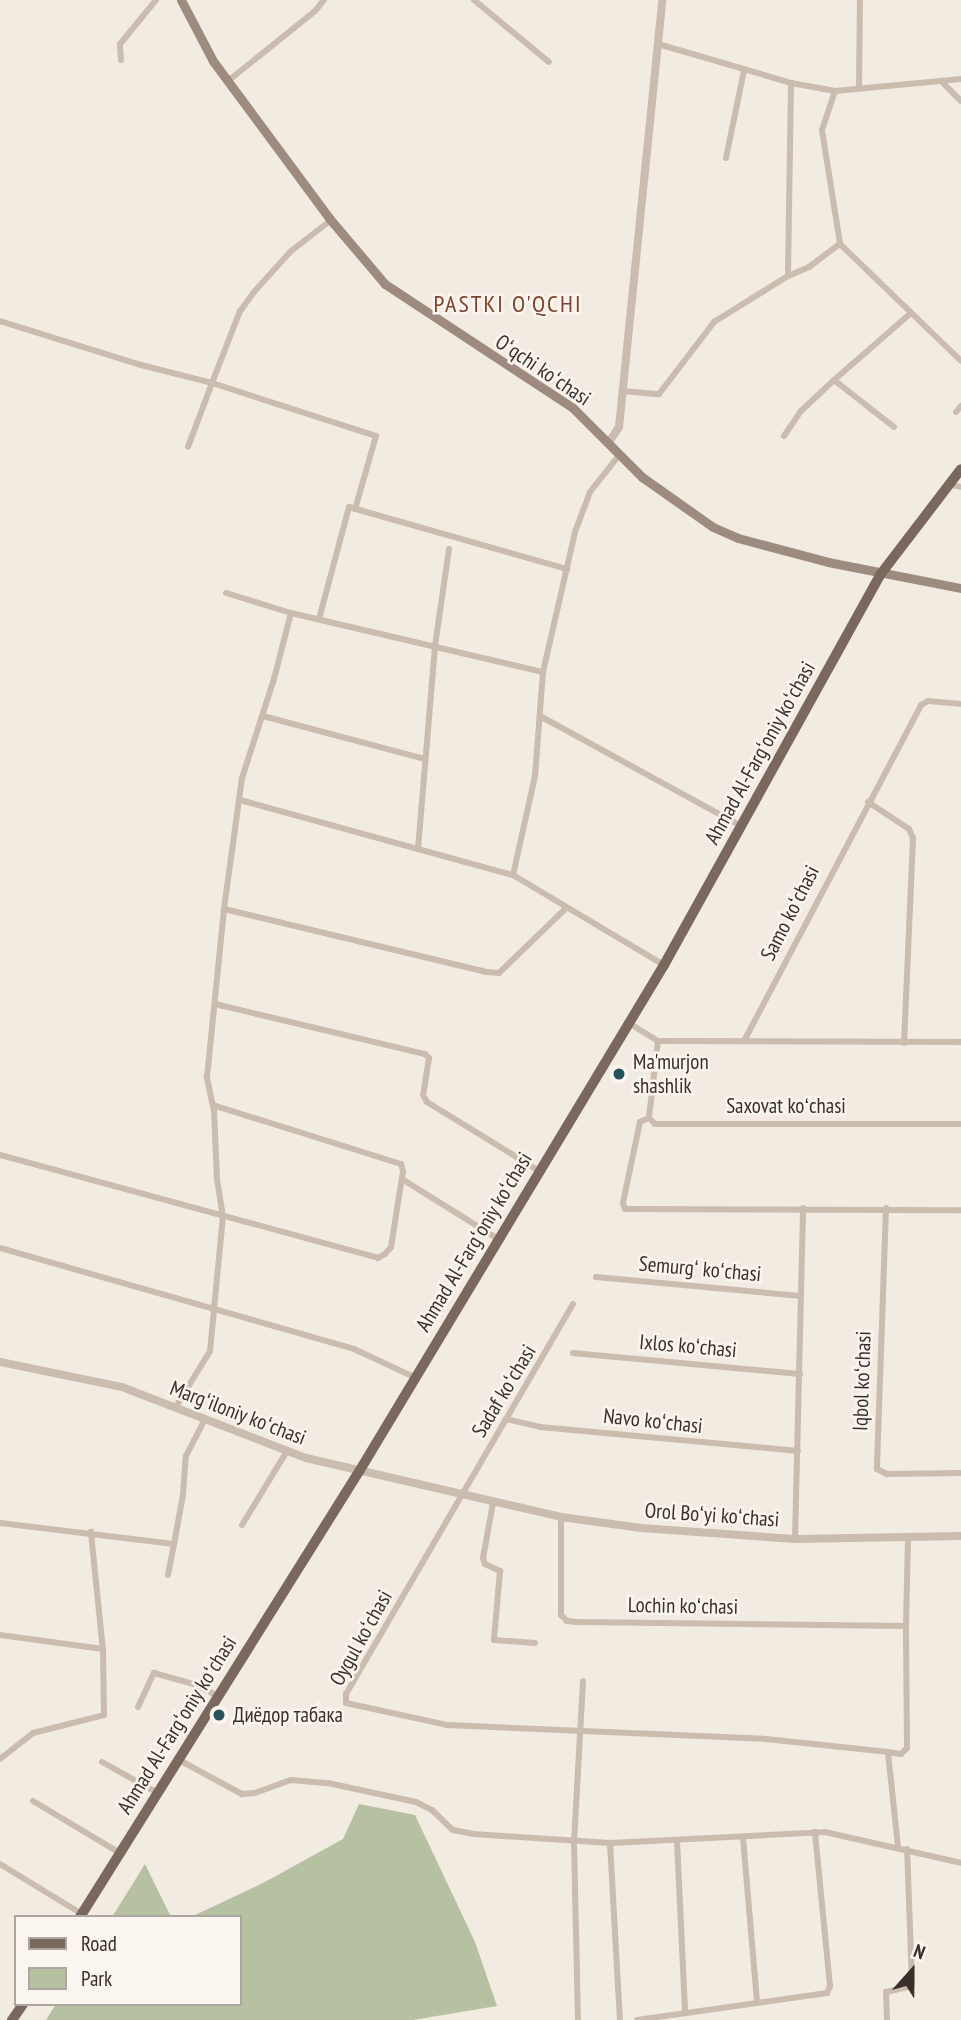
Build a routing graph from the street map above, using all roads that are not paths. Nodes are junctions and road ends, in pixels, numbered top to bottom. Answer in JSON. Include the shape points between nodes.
{"nodes":[{"id":1,"x":156,"y":0,"type":"edge"},
{"id":2,"x":181,"y":0,"type":"edge"},
{"id":3,"x":324,"y":0,"type":"edge"},
{"id":4,"x":474,"y":0,"type":"edge"},
{"id":5,"x":662,"y":0,"type":"edge"},
{"id":6,"x":860,"y":0,"type":"edge"},
{"id":7,"x":658,"y":44,"type":"junction"},
{"id":8,"x":121,"y":60,"type":"dead end"},
{"id":9,"x":549,"y":62,"type":"dead end"},
{"id":10,"x":744,"y":70,"type":"junction"},
{"id":11,"x":961,"y":79,"type":"edge"},
{"id":12,"x":228,"y":81,"type":"junction"},
{"id":13,"x":941,"y":81,"type":"junction"},
{"id":14,"x":791,"y":83,"type":"junction"},
{"id":15,"x":859,"y":89,"type":"junction"},
{"id":16,"x":835,"y":91,"type":"junction"},
{"id":17,"x":961,"y":101,"type":"edge"},
{"id":18,"x":726,"y":158,"type":"dead end"},
{"id":19,"x":331,"y":220,"type":"junction"},
{"id":20,"x":840,"y":244,"type":"junction"},
{"id":21,"x":788,"y":276,"type":"junction"},
{"id":22,"x":911,"y":313,"type":"junction"},
{"id":23,"x":0,"y":321,"type":"edge"},
{"id":24,"x":961,"y":361,"type":"edge"},
{"id":25,"x":834,"y":380,"type":"junction"},
{"id":26,"x":212,"y":383,"type":"junction"},
{"id":27,"x":623,"y":391,"type":"junction"},
{"id":28,"x":894,"y":427,"type":"dead end"},
{"id":29,"x":784,"y":436,"type":"dead end"},
{"id":30,"x":609,"y":442,"type":"junction"},
{"id":31,"x":188,"y":447,"type":"dead end"},
{"id":32,"x":620,"y":454,"type":"junction"},
{"id":33,"x":961,"y":469,"type":"edge"},
{"id":34,"x":947,"y":484,"type":"junction"},
{"id":35,"x":961,"y":487,"type":"edge"},
{"id":36,"x":355,"y":509,"type":"junction"},
{"id":37,"x":449,"y":549,"type":"dead end"},
{"id":38,"x":567,"y":569,"type":"junction"},
{"id":39,"x":880,"y":575,"type":"junction"},
{"id":40,"x":961,"y":588,"type":"edge"},
{"id":41,"x":226,"y":593,"type":"dead end"},
{"id":42,"x":291,"y":613,"type":"junction"},
{"id":43,"x":319,"y":619,"type":"junction"},
{"id":44,"x":435,"y":646,"type":"junction"},
{"id":45,"x":543,"y":672,"type":"junction"},
{"id":46,"x":961,"y":704,"type":"edge"},
{"id":47,"x":263,"y":716,"type":"junction"},
{"id":48,"x":540,"y":716,"type":"junction"},
{"id":49,"x":425,"y":759,"type":"junction"},
{"id":50,"x":240,"y":800,"type":"junction"},
{"id":51,"x":868,"y":802,"type":"junction"},
{"id":52,"x":741,"y":826,"type":"junction"},
{"id":53,"x":418,"y":849,"type":"junction"},
{"id":54,"x":513,"y":874,"type":"junction"},
{"id":55,"x":566,"y":908,"type":"junction"},
{"id":56,"x":224,"y":909,"type":"junction"},
{"id":57,"x":664,"y":965,"type":"junction"},
{"id":58,"x":215,"y":1004,"type":"junction"},
{"id":59,"x":629,"y":1023,"type":"junction"},
{"id":60,"x":658,"y":1041,"type":"junction"},
{"id":61,"x":744,"y":1041,"type":"junction"},
{"id":62,"x":961,"y":1042,"type":"edge"},
{"id":63,"x":904,"y":1043,"type":"junction"},
{"id":64,"x":213,"y":1105,"type":"junction"},
{"id":65,"x":649,"y":1118,"type":"junction"},
{"id":66,"x":961,"y":1124,"type":"edge"},
{"id":67,"x":0,"y":1154,"type":"edge"},
{"id":68,"x":539,"y":1171,"type":"junction"},
{"id":69,"x":402,"y":1179,"type":"junction"},
{"id":70,"x":803,"y":1208,"type":"junction"},
{"id":71,"x":886,"y":1209,"type":"junction"},
{"id":72,"x":961,"y":1210,"type":"edge"},
{"id":73,"x":223,"y":1217,"type":"junction"},
{"id":74,"x":498,"y":1239,"type":"junction"},
{"id":75,"x":0,"y":1248,"type":"edge"},
{"id":76,"x":596,"y":1277,"type":"dead end"},
{"id":77,"x":801,"y":1296,"type":"junction"},
{"id":78,"x":573,"y":1304,"type":"dead end"},
{"id":79,"x":215,"y":1311,"type":"junction"},
{"id":80,"x":573,"y":1353,"type":"dead end"},
{"id":81,"x":0,"y":1362,"type":"edge"},
{"id":82,"x":800,"y":1374,"type":"junction"},
{"id":83,"x":414,"y":1377,"type":"junction"},
{"id":84,"x":174,"y":1408,"type":"junction"},
{"id":85,"x":205,"y":1419,"type":"junction"},
{"id":86,"x":506,"y":1419,"type":"junction"},
{"id":87,"x":287,"y":1451,"type":"junction"},
{"id":88,"x":798,"y":1451,"type":"junction"},
{"id":89,"x":360,"y":1470,"type":"junction"},
{"id":90,"x":961,"y":1474,"type":"edge"},
{"id":91,"x":463,"y":1496,"type":"junction"},
{"id":92,"x":493,"y":1503,"type":"junction"},
{"id":93,"x":561,"y":1517,"type":"junction"},
{"id":94,"x":0,"y":1523,"type":"edge"},
{"id":95,"x":242,"y":1525,"type":"dead end"},
{"id":96,"x":90,"y":1532,"type":"junction"},
{"id":97,"x":961,"y":1536,"type":"edge"},
{"id":98,"x":796,"y":1539,"type":"junction"},
{"id":99,"x":908,"y":1539,"type":"junction"},
{"id":100,"x":174,"y":1544,"type":"junction"},
{"id":101,"x":168,"y":1575,"type":"dead end"},
{"id":102,"x":906,"y":1626,"type":"junction"},
{"id":103,"x":0,"y":1635,"type":"edge"},
{"id":104,"x":535,"y":1643,"type":"dead end"},
{"id":105,"x":103,"y":1648,"type":"junction"},
{"id":106,"x":583,"y":1681,"type":"dead end"},
{"id":107,"x":218,"y":1696,"type":"junction"},
{"id":108,"x":138,"y":1707,"type":"dead end"},
{"id":109,"x":579,"y":1729,"type":"junction"},
{"id":110,"x":888,"y":1752,"type":"junction"},
{"id":111,"x":0,"y":1759,"type":"edge"},
{"id":112,"x":179,"y":1760,"type":"junction"},
{"id":113,"x":102,"y":1762,"type":"dead end"},
{"id":114,"x":158,"y":1793,"type":"junction"},
{"id":115,"x":33,"y":1801,"type":"dead end"},
{"id":116,"x":815,"y":1832,"type":"junction"},
{"id":117,"x":743,"y":1838,"type":"junction"},
{"id":118,"x":677,"y":1841,"type":"junction"},
{"id":119,"x":574,"y":1842,"type":"junction"},
{"id":120,"x":610,"y":1843,"type":"junction"},
{"id":121,"x":898,"y":1847,"type":"junction"},
{"id":122,"x":907,"y":1849,"type":"junction"},
{"id":123,"x":120,"y":1853,"type":"junction"},
{"id":124,"x":961,"y":1863,"type":"edge"},
{"id":125,"x":0,"y":1864,"type":"edge"},
{"id":126,"x":79,"y":1915,"type":"edge"},
{"id":127,"x":82,"y":1915,"type":"edge"},
{"id":128,"x":757,"y":2001,"type":"junction"},
{"id":129,"x":685,"y":2012,"type":"junction"},
{"id":130,"x":578,"y":2020,"type":"edge"},
{"id":131,"x":620,"y":2020,"type":"edge"},
{"id":132,"x":637,"y":2020,"type":"edge"},
{"id":133,"x":887,"y":2020,"type":"edge"}],
"edges":[{"from":1,"to":8,"type":"street","via":[[120,44]]},
{"from":2,"to":12,"type":"main road","name":"Oʻqchi koʻchasi"},
{"from":3,"to":12,"type":"street"},
{"from":4,"to":9,"type":"street"},
{"from":5,"to":7,"type":"street"},
{"from":6,"to":15,"type":"street"},
{"from":7,"to":10,"type":"street"},
{"from":7,"to":27,"type":"street"},
{"from":10,"to":14,"type":"street"},
{"from":10,"to":18,"type":"street"},
{"from":11,"to":13,"type":"street"},
{"from":12,"to":19,"type":"main road","name":"Oʻqchi koʻchasi"},
{"from":13,"to":15,"type":"street"},
{"from":13,"to":17,"type":"street"},
{"from":14,"to":16,"type":"street"},
{"from":14,"to":21,"type":"street"},
{"from":15,"to":16,"type":"street"},
{"from":16,"to":20,"type":"street","via":[[822,130]]},
{"from":19,"to":26,"type":"street","via":[[291,251],[240,311]]},
{"from":19,"to":30,"type":"main road","name":"Oʻqchi koʻchasi","via":[[385,284],[573,408]]},
{"from":20,"to":21,"type":"street"},
{"from":20,"to":22,"type":"street"},
{"from":21,"to":27,"type":"street","via":[[714,322],[659,394]]},
{"from":22,"to":24,"type":"street"},
{"from":22,"to":25,"type":"street"},
{"from":23,"to":26,"type":"street"},
{"from":25,"to":28,"type":"street"},
{"from":25,"to":29,"type":"street","via":[[801,411]]},
{"from":26,"to":31,"type":"street"},
{"from":26,"to":36,"type":"street","via":[[376,436]]},
{"from":27,"to":30,"type":"street","via":[[619,427]]},
{"from":30,"to":32,"type":"main road","name":"Oʻqchi koʻchasi"},
{"from":32,"to":38,"type":"street","via":[[590,492]]},
{"from":32,"to":39,"type":"main road","name":"Oʻqchi koʻchasi","via":[[642,477],[713,527]]},
{"from":33,"to":34,"type":"main road","name":"Ahmad Al-Fargʻoniy koʻchasi"},
{"from":34,"to":35,"type":"street"},
{"from":34,"to":39,"type":"main road","name":"Ahmad Al-Fargʻoniy koʻchasi"},
{"from":36,"to":38,"type":"street"},
{"from":36,"to":43,"type":"street","via":[[349,507]]},
{"from":37,"to":44,"type":"street"},
{"from":38,"to":45,"type":"street"},
{"from":39,"to":40,"type":"main road","name":"Oʻqchi koʻchasi"},
{"from":39,"to":52,"type":"main road","name":"Ahmad Al-Fargʻoniy koʻchasi"},
{"from":41,"to":42,"type":"street"},
{"from":42,"to":43,"type":"street"},
{"from":42,"to":47,"type":"street"},
{"from":43,"to":44,"type":"street"},
{"from":44,"to":45,"type":"street"},
{"from":44,"to":49,"type":"street"},
{"from":45,"to":48,"type":"street"},
{"from":46,"to":51,"type":"street","name":"Samo koʻchasi","via":[[924,702]]},
{"from":47,"to":49,"type":"street"},
{"from":47,"to":50,"type":"street","via":[[242,778]]},
{"from":48,"to":52,"type":"street"},
{"from":48,"to":54,"type":"street","via":[[536,776]]},
{"from":49,"to":53,"type":"street"},
{"from":50,"to":53,"type":"street"},
{"from":50,"to":56,"type":"street"},
{"from":51,"to":61,"type":"street","name":"Samo koʻchasi"},
{"from":51,"to":63,"type":"street","via":[[909,829],[913,838]]},
{"from":52,"to":57,"type":"main road","name":"Ahmad Al-Fargʻoniy koʻchasi"},
{"from":53,"to":54,"type":"street"},
{"from":54,"to":55,"type":"street"},
{"from":55,"to":56,"type":"street","via":[[499,973]]},
{"from":55,"to":57,"type":"street"},
{"from":56,"to":58,"type":"street"},
{"from":57,"to":59,"type":"main road","name":"Ahmad Al-Fargʻoniy koʻchasi"},
{"from":58,"to":64,"type":"street","via":[[207,1077]]},
{"from":58,"to":68,"type":"street","via":[[425,1054],[429,1058],[423,1095],[427,1102]]},
{"from":59,"to":60,"type":"street"},
{"from":59,"to":68,"type":"main road","name":"Ahmad Al-Fargʻoniy koʻchasi"},
{"from":60,"to":61,"type":"street"},
{"from":60,"to":65,"type":"street"},
{"from":61,"to":63,"type":"street"},
{"from":62,"to":63,"type":"street"},
{"from":64,"to":69,"type":"street","via":[[401,1164]]},
{"from":64,"to":73,"type":"street"},
{"from":65,"to":66,"type":"street","name":"Saxovat koʻchasi","via":[[655,1124]]},
{"from":65,"to":70,"type":"street","via":[[640,1122],[625,1209]]},
{"from":67,"to":73,"type":"street"},
{"from":68,"to":74,"type":"main road","name":"Ahmad Al-Fargʻoniy koʻchasi"},
{"from":69,"to":73,"type":"street","via":[[391,1247],[378,1258]]},
{"from":69,"to":74,"type":"street"},
{"from":70,"to":71,"type":"street"},
{"from":70,"to":77,"type":"street"},
{"from":71,"to":72,"type":"street"},
{"from":71,"to":90,"type":"street","name":"Iqbol koʻchasi","via":[[877,1469],[887,1474]]},
{"from":73,"to":79,"type":"street"},
{"from":74,"to":83,"type":"main road","name":"Ahmad Al-Fargʻoniy koʻchasi"},
{"from":75,"to":79,"type":"street"},
{"from":76,"to":77,"type":"street","name":"Semurgʻ koʻchasi"},
{"from":77,"to":82,"type":"street"},
{"from":78,"to":86,"type":"street","name":"Sadaf koʻchasi"},
{"from":79,"to":83,"type":"street","via":[[354,1349]]},
{"from":79,"to":84,"type":"street","via":[[210,1351]]},
{"from":80,"to":82,"type":"street","name":"Ixlos koʻchasi"},
{"from":81,"to":84,"type":"street","name":"Margʻiloniy koʻchasi","via":[[122,1387]]},
{"from":82,"to":88,"type":"street"},
{"from":83,"to":89,"type":"main road","name":"Ahmad Al-Fargʻoniy koʻchasi"},
{"from":84,"to":85,"type":"street","name":"Margʻiloniy koʻchasi"},
{"from":85,"to":87,"type":"street","name":"Margʻiloniy koʻchasi"},
{"from":85,"to":100,"type":"street","via":[[186,1456]]},
{"from":86,"to":88,"type":"street","name":"Navo koʻchasi","via":[[540,1427]]},
{"from":86,"to":91,"type":"street","name":"Sadaf koʻchasi"},
{"from":87,"to":89,"type":"street","name":"Margʻiloniy koʻchasi"},
{"from":87,"to":95,"type":"street"},
{"from":88,"to":98,"type":"street"},
{"from":89,"to":91,"type":"street","name":"Margʻiloniy koʻchasi"},
{"from":89,"to":107,"type":"main road","name":"Ahmad Al-Fargʻoniy koʻchasi"},
{"from":91,"to":92,"type":"street","name":"Orol Boʻyi koʻchasi"},
{"from":91,"to":109,"type":"street","name":"Oygul koʻchasi","via":[[346,1694],[346,1703],[428,1723]]},
{"from":92,"to":93,"type":"street","name":"Orol Boʻyi koʻchasi"},
{"from":92,"to":104,"type":"street","via":[[483,1558],[485,1564],[500,1571],[493,1638]]},
{"from":93,"to":98,"type":"street","name":"Orol Boʻyi koʻchasi"},
{"from":93,"to":102,"type":"street","name":"Lochin koʻchasi","via":[[561,1610],[567,1621]]},
{"from":94,"to":96,"type":"street"},
{"from":96,"to":100,"type":"street"},
{"from":96,"to":105,"type":"street"},
{"from":97,"to":99,"type":"street","name":"Orol Boʻyi koʻchasi"},
{"from":98,"to":99,"type":"street","name":"Orol Boʻyi koʻchasi"},
{"from":99,"to":102,"type":"street"},
{"from":100,"to":101,"type":"street"},
{"from":102,"to":110,"type":"street","via":[[908,1743],[905,1753]]},
{"from":103,"to":105,"type":"street"},
{"from":105,"to":111,"type":"street","via":[[104,1714],[33,1733]]},
{"from":106,"to":109,"type":"street"},
{"from":107,"to":108,"type":"street","via":[[154,1673]]},
{"from":107,"to":112,"type":"main road","name":"Ahmad Al-Fargʻoniy koʻchasi"},
{"from":109,"to":110,"type":"street","name":"Oygul koʻchasi","via":[[766,1739]]},
{"from":109,"to":119,"type":"street"},
{"from":110,"to":121,"type":"street"},
{"from":112,"to":114,"type":"main road","name":"Ahmad Al-Fargʻoniy koʻchasi"},
{"from":112,"to":119,"type":"street","via":[[242,1794],[291,1780],[311,1780],[416,1802],[460,1832]]},
{"from":113,"to":114,"type":"street"},
{"from":114,"to":123,"type":"main road","name":"Ahmad Al-Fargʻoniy koʻchasi"},
{"from":115,"to":123,"type":"street"},
{"from":116,"to":117,"type":"street"},
{"from":116,"to":121,"type":"street"},
{"from":116,"to":128,"type":"street","via":[[829,1989],[819,1996]]},
{"from":117,"to":118,"type":"street"},
{"from":117,"to":128,"type":"street"},
{"from":118,"to":120,"type":"street"},
{"from":118,"to":129,"type":"street"},
{"from":119,"to":120,"type":"street"},
{"from":119,"to":130,"type":"street"},
{"from":120,"to":131,"type":"street"},
{"from":121,"to":122,"type":"street"},
{"from":122,"to":124,"type":"street"},
{"from":122,"to":133,"type":"street","via":[[912,1983],[886,1992]]},
{"from":123,"to":127,"type":"main road","name":"Ahmad Al-Fargʻoniy koʻchasi"},
{"from":125,"to":126,"type":"street"},
{"from":128,"to":129,"type":"street"},
{"from":129,"to":132,"type":"street"}]}
